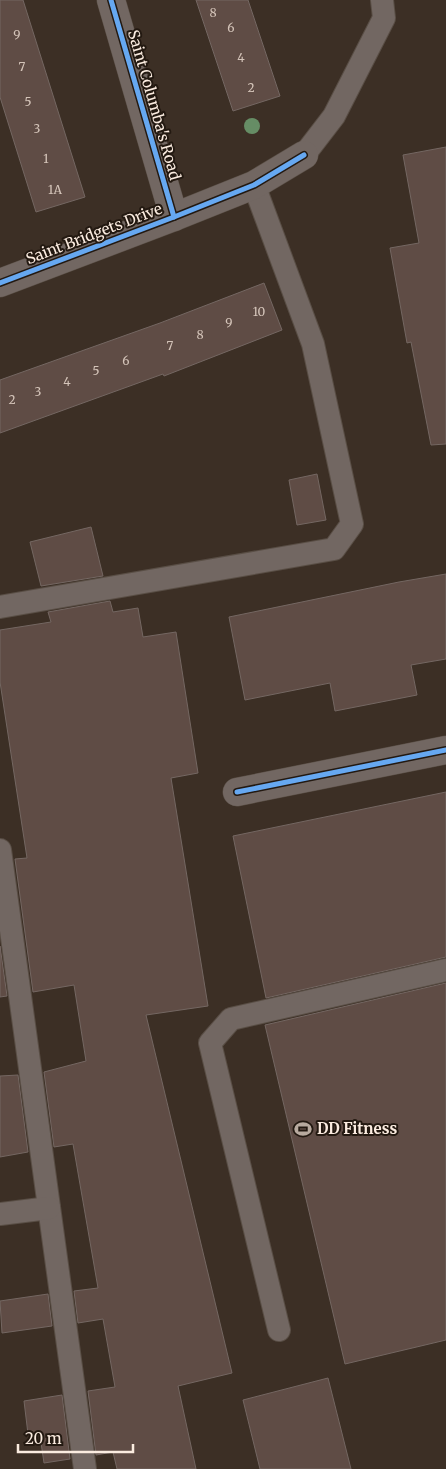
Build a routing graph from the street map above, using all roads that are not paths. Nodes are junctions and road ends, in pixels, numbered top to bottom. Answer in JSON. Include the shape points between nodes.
{"nodes":[{"id":1,"x":111,"y":0,"type":"edge"},
{"id":2,"x":382,"y":0,"type":"edge"},
{"id":3,"x":304,"y":155,"type":"joint"},
{"id":4,"x":254,"y":185,"type":"junction"},
{"id":5,"x":174,"y":217,"type":"junction"},
{"id":6,"x":0,"y":283,"type":"edge"},
{"id":7,"x":0,"y":607,"type":"edge"},
{"id":8,"x":446,"y":750,"type":"edge"},
{"id":9,"x":237,"y":792,"type":"dead end"},
{"id":10,"x":0,"y":850,"type":"edge"},
{"id":11,"x":446,"y":970,"type":"edge"},
{"id":12,"x":49,"y":1208,"type":"junction"},
{"id":13,"x":0,"y":1214,"type":"edge"},
{"id":14,"x":279,"y":1330,"type":"dead end"},
{"id":15,"x":85,"y":1469,"type":"edge"}],
"edges":[{"from":1,"to":5,"type":"street","name":"Saint Columba's Road"},
{"from":2,"to":3,"type":"lane","via":[[384,18],[334,116]]},
{"from":3,"to":4,"type":"street","name":"Saint Bridgets Drive"},
{"from":4,"to":5,"type":"street","name":"Saint Bridgets Drive"},
{"from":4,"to":7,"type":"lane","via":[[312,344],[352,524],[334,549]]},
{"from":5,"to":6,"type":"street","name":"Saint Bridgets Drive"},
{"from":8,"to":9,"type":"street"},
{"from":10,"to":12,"type":"lane"},
{"from":11,"to":14,"type":"lane","via":[[231,1019],[210,1043]]},
{"from":12,"to":13,"type":"lane"},
{"from":12,"to":15,"type":"lane"}]}
